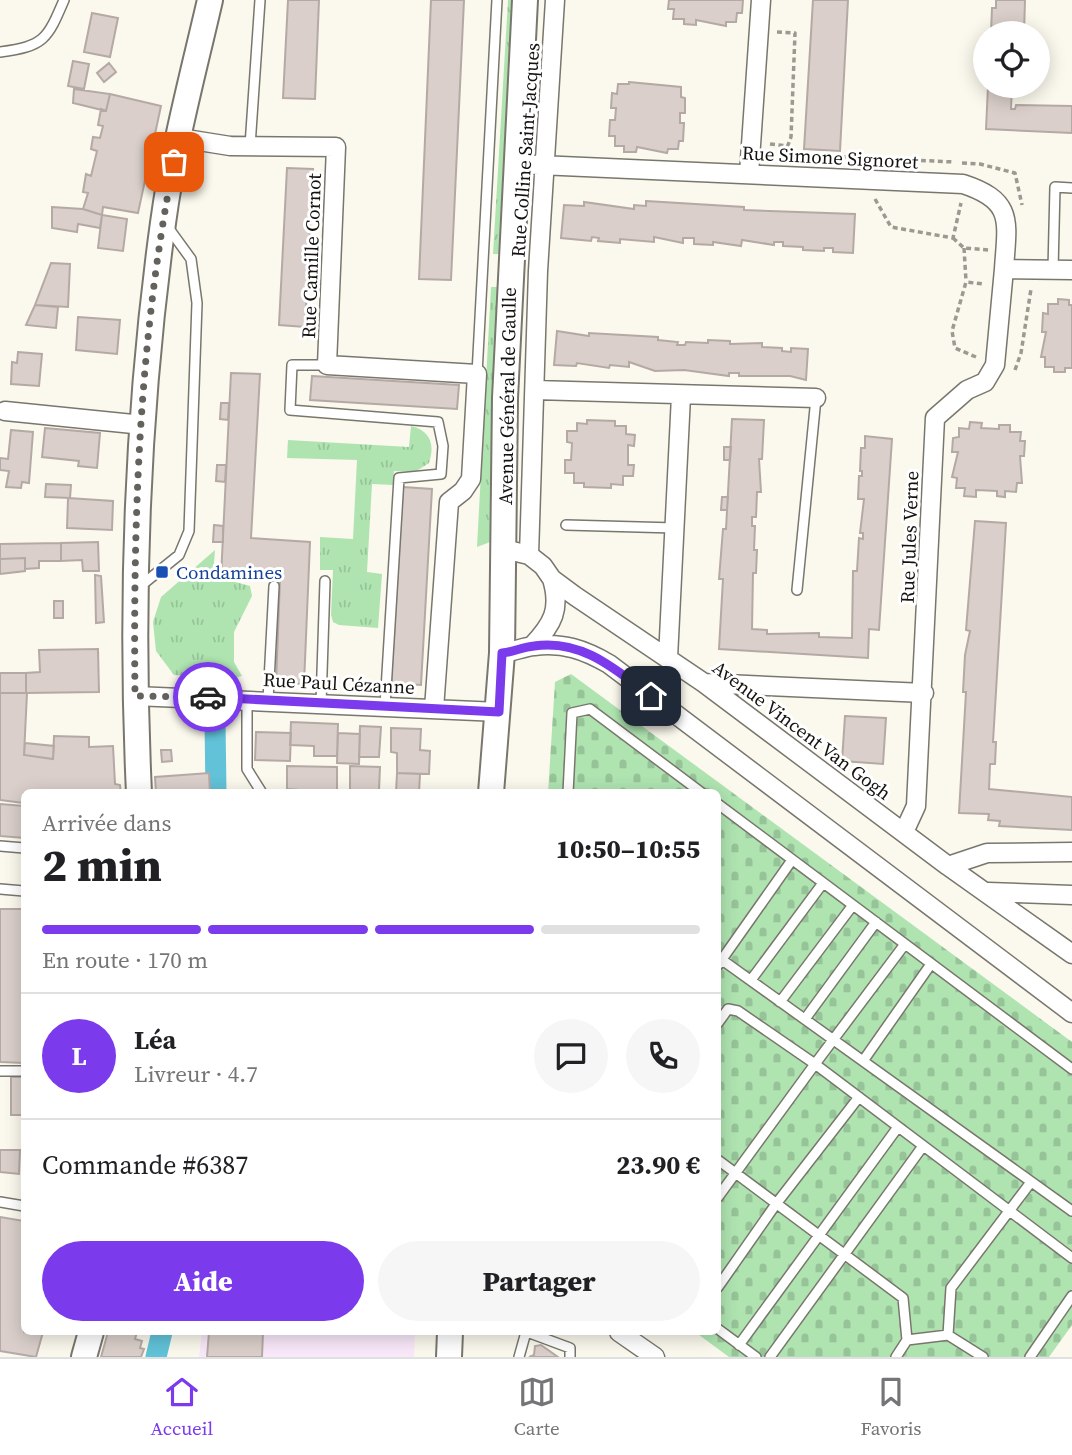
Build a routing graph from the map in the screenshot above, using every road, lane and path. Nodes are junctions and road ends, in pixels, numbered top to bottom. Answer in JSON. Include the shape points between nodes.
{"nodes":[{"id":1,"x":64,"y":0,"type":"edge"},
{"id":2,"x":209,"y":0,"type":"edge"},
{"id":3,"x":260,"y":0,"type":"edge"},
{"id":4,"x":497,"y":0,"type":"edge"},
{"id":5,"x":525,"y":0,"type":"edge"},
{"id":6,"x":555,"y":0,"type":"edge"},
{"id":7,"x":761,"y":0,"type":"edge"},
{"id":8,"x":758,"y":30,"type":"junction"},
{"id":9,"x":0,"y":52,"type":"edge"},
{"id":10,"x":180,"y":138,"type":"junction"},
{"id":11,"x":250,"y":146,"type":"junction"},
{"id":12,"x":785,"y":154,"type":"dead end"},
{"id":13,"x":517,"y":164,"type":"junction"},
{"id":14,"x":547,"y":165,"type":"junction"},
{"id":15,"x":748,"y":174,"type":"junction"},
{"id":16,"x":872,"y":179,"type":"junction"},
{"id":17,"x":963,"y":184,"type":"junction"},
{"id":18,"x":1072,"y":188,"type":"edge"},
{"id":19,"x":163,"y":220,"type":"junction"},
{"id":20,"x":953,"y":238,"type":"junction"},
{"id":21,"x":964,"y":248,"type":"junction"},
{"id":22,"x":1005,"y":250,"type":"junction"},
{"id":23,"x":1054,"y":270,"type":"junction"},
{"id":24,"x":1072,"y":270,"type":"edge"},
{"id":25,"x":1004,"y":277,"type":"junction"},
{"id":26,"x":966,"y":282,"type":"junction"},
{"id":27,"x":1031,"y":287,"type":"dead end"},
{"id":28,"x":327,"y":365,"type":"junction"},
{"id":29,"x":995,"y":365,"type":"junction"},
{"id":30,"x":477,"y":374,"type":"junction"},
{"id":31,"x":535,"y":390,"type":"junction"},
{"id":32,"x":681,"y":396,"type":"junction"},
{"id":33,"x":816,"y":398,"type":"joint"},
{"id":34,"x":5,"y":411,"type":"dead end"},
{"id":35,"x":143,"y":425,"type":"junction"},
{"id":36,"x":566,"y":525,"type":"dead end"},
{"id":37,"x":677,"y":528,"type":"junction"},
{"id":38,"x":505,"y":550,"type":"junction"},
{"id":39,"x":529,"y":555,"type":"junction"},
{"id":40,"x":552,"y":579,"type":"junction"},
{"id":41,"x":325,"y":581,"type":"dead end"},
{"id":42,"x":274,"y":586,"type":"dead end"},
{"id":43,"x":134,"y":590,"type":"junction"},
{"id":44,"x":797,"y":590,"type":"dead end"},
{"id":45,"x":532,"y":646,"type":"junction"},
{"id":46,"x":502,"y":653,"type":"junction"},
{"id":47,"x":668,"y":658,"type":"junction"},
{"id":48,"x":704,"y":683,"type":"junction"},
{"id":49,"x":924,"y":693,"type":"junction"},
{"id":50,"x":135,"y":696,"type":"junction"},
{"id":51,"x":247,"y":699,"type":"junction"},
{"id":52,"x":268,"y":700,"type":"junction"},
{"id":53,"x":321,"y":703,"type":"junction"},
{"id":54,"x":385,"y":706,"type":"junction"},
{"id":55,"x":434,"y":709,"type":"junction"},
{"id":56,"x":499,"y":712,"type":"junction"},
{"id":57,"x":139,"y":789,"type":"edge"},
{"id":58,"x":260,"y":789,"type":"edge"},
{"id":59,"x":491,"y":789,"type":"edge"},
{"id":60,"x":568,"y":789,"type":"edge"},
{"id":61,"x":697,"y":789,"type":"edge"},
{"id":62,"x":721,"y":806,"type":"edge"},
{"id":63,"x":904,"y":832,"type":"junction"},
{"id":64,"x":0,"y":846,"type":"edge"},
{"id":65,"x":21,"y":848,"type":"edge"},
{"id":66,"x":1072,"y":852,"type":"edge"},
{"id":67,"x":792,"y":860,"type":"junction"},
{"id":68,"x":948,"y":866,"type":"junction"},
{"id":69,"x":823,"y":883,"type":"junction"},
{"id":70,"x":0,"y":889,"type":"edge"},
{"id":71,"x":21,"y":891,"type":"edge"},
{"id":72,"x":988,"y":892,"type":"junction"},
{"id":73,"x":1072,"y":895,"type":"edge"},
{"id":74,"x":853,"y":905,"type":"junction"},
{"id":75,"x":876,"y":922,"type":"junction"},
{"id":76,"x":905,"y":944,"type":"junction"},
{"id":77,"x":1072,"y":954,"type":"edge"},
{"id":78,"x":721,"y":958,"type":"edge"},
{"id":79,"x":721,"y":962,"type":"edge"},
{"id":80,"x":931,"y":964,"type":"junction"},
{"id":81,"x":751,"y":981,"type":"junction"},
{"id":82,"x":780,"y":1002,"type":"junction"},
{"id":83,"x":1072,"y":1013,"type":"edge"},
{"id":84,"x":721,"y":1018,"type":"edge"},
{"id":85,"x":805,"y":1019,"type":"junction"},
{"id":86,"x":834,"y":1040,"type":"junction"},
{"id":87,"x":863,"y":1061,"type":"junction"},
{"id":88,"x":815,"y":1064,"type":"junction"},
{"id":89,"x":1072,"y":1069,"type":"edge"},
{"id":90,"x":0,"y":1071,"type":"edge"},
{"id":91,"x":21,"y":1071,"type":"edge"},
{"id":92,"x":859,"y":1097,"type":"junction"},
{"id":93,"x":898,"y":1127,"type":"junction"},
{"id":94,"x":923,"y":1146,"type":"junction"},
{"id":95,"x":721,"y":1162,"type":"edge"},
{"id":96,"x":735,"y":1173,"type":"junction"},
{"id":97,"x":1031,"y":1182,"type":"junction"},
{"id":98,"x":721,"y":1194,"type":"edge"},
{"id":99,"x":0,"y":1202,"type":"edge"},
{"id":100,"x":776,"y":1204,"type":"junction"},
{"id":101,"x":21,"y":1206,"type":"edge"},
{"id":102,"x":1008,"y":1210,"type":"junction"},
{"id":103,"x":1072,"y":1211,"type":"edge"},
{"id":104,"x":819,"y":1235,"type":"junction"},
{"id":105,"x":844,"y":1253,"type":"junction"},
{"id":106,"x":1072,"y":1258,"type":"edge"},
{"id":107,"x":721,"y":1283,"type":"edge"},
{"id":108,"x":1072,"y":1296,"type":"edge"},
{"id":109,"x":721,"y":1331,"type":"edge"},
{"id":110,"x":90,"y":1335,"type":"edge"},
{"id":111,"x":450,"y":1335,"type":"edge"},
{"id":112,"x":525,"y":1335,"type":"edge"},
{"id":113,"x":534,"y":1335,"type":"edge"},
{"id":114,"x":623,"y":1335,"type":"edge"},
{"id":115,"x":948,"y":1335,"type":"junction"},
{"id":116,"x":907,"y":1340,"type":"junction"},
{"id":117,"x":739,"y":1345,"type":"junction"},
{"id":118,"x":84,"y":1357,"type":"edge"},
{"id":119,"x":449,"y":1357,"type":"edge"},
{"id":120,"x":519,"y":1357,"type":"edge"},
{"id":121,"x":570,"y":1357,"type":"edge"},
{"id":122,"x":655,"y":1357,"type":"edge"},
{"id":123,"x":756,"y":1357,"type":"edge"},
{"id":124,"x":770,"y":1357,"type":"edge"},
{"id":125,"x":896,"y":1357,"type":"edge"},
{"id":126,"x":983,"y":1357,"type":"edge"},
{"id":127,"x":1030,"y":1357,"type":"edge"}],
"edges":[{"from":1,"to":9,"type":"lane","via":[[47,36],[27,48]]},
{"from":2,"to":10,"type":"main road"},
{"from":3,"to":11,"type":"lane"},
{"from":4,"to":30,"type":"lane"},
{"from":5,"to":13,"type":"main road","name":"Avenue Général de Gaulle"},
{"from":6,"to":14,"type":"street","name":"Rue Colline Saint-Jacques"},
{"from":7,"to":8,"type":"street"},
{"from":8,"to":12,"type":"path","via":[[795,33],[791,137]]},
{"from":8,"to":15,"type":"street"},
{"from":10,"to":11,"type":"street","name":"Rue Camille Cornot"},
{"from":10,"to":19,"type":"main road"},
{"from":11,"to":28,"type":"street","name":"Rue Camille Cornot","via":[[336,147]]},
{"from":13,"to":14,"type":"street","name":"Rue Simone Signoret"},
{"from":13,"to":38,"type":"main road","name":"Avenue Général de Gaulle","via":[[505,398]]},
{"from":14,"to":15,"type":"street","name":"Rue Simone Signoret"},
{"from":14,"to":31,"type":"street","name":"Rue Colline Saint-Jacques"},
{"from":15,"to":16,"type":"street","name":"Rue Simone Signoret"},
{"from":16,"to":17,"type":"street","name":"Rue Simone Signoret"},
{"from":16,"to":20,"type":"path","via":[[875,201],[891,227]]},
{"from":17,"to":20,"type":"path"},
{"from":17,"to":22,"type":"street","name":"Rue Simone Signoret","via":[[996,198],[1004,209]]},
{"from":18,"to":23,"type":"lane","via":[[1055,187]]},
{"from":19,"to":35,"type":"main road"},
{"from":19,"to":43,"type":"lane","via":[[191,260],[197,303],[189,531],[178,555]]},
{"from":20,"to":21,"type":"path"},
{"from":21,"to":22,"type":"path"},
{"from":21,"to":26,"type":"path"},
{"from":22,"to":25,"type":"street","name":"Rue Simone Signoret"},
{"from":23,"to":24,"type":"street"},
{"from":23,"to":25,"type":"street"},
{"from":25,"to":26,"type":"path"},
{"from":25,"to":29,"type":"street"},
{"from":26,"to":29,"type":"path","via":[[952,331],[955,348]]},
{"from":27,"to":29,"type":"path","via":[[1014,372]]},
{"from":28,"to":30,"type":"street","name":"Rue Camille Cornot"},
{"from":28,"to":54,"type":"lane","via":[[292,365],[290,410],[438,422],[443,446],[440,474],[399,478]]},
{"from":29,"to":49,"type":"street","name":"Rue Jules Verne","via":[[985,382],[967,390],[935,418]]},
{"from":30,"to":55,"type":"street","via":[[471,479],[449,502]]},
{"from":31,"to":32,"type":"street"},
{"from":31,"to":39,"type":"street","name":"Rue Colline Saint-Jacques"},
{"from":32,"to":33,"type":"street"},
{"from":32,"to":37,"type":"street"},
{"from":33,"to":44,"type":"lane"},
{"from":34,"to":35,"type":"street"},
{"from":35,"to":43,"type":"main road"},
{"from":36,"to":37,"type":"lane"},
{"from":37,"to":47,"type":"street"},
{"from":38,"to":39,"type":"street"},
{"from":38,"to":46,"type":"main road","name":"Avenue Général de Gaulle"},
{"from":39,"to":40,"type":"street","name":"Avenue Vincent Van Gogh"},
{"from":40,"to":45,"type":"street","via":[[556,609],[550,627]]},
{"from":40,"to":47,"type":"street","name":"Avenue Vincent Van Gogh"},
{"from":41,"to":53,"type":"lane"},
{"from":42,"to":52,"type":"lane"},
{"from":43,"to":50,"type":"main road"},
{"from":45,"to":46,"type":"street"},
{"from":45,"to":83,"type":"street","via":[[582,649],[609,664]]},
{"from":46,"to":56,"type":"main road","name":"Avenue Général de Gaulle"},
{"from":47,"to":48,"type":"street","name":"Avenue Vincent Van Gogh"},
{"from":48,"to":49,"type":"street"},
{"from":48,"to":63,"type":"street","name":"Avenue Vincent Van Gogh"},
{"from":49,"to":63,"type":"street","name":"Rue Jules Verne","via":[[916,806]]},
{"from":50,"to":51,"type":"street","name":"Rue Paul Cézanne"},
{"from":50,"to":57,"type":"main road"},
{"from":51,"to":52,"type":"street","name":"Rue Paul Cézanne"},
{"from":51,"to":58,"type":"lane","via":[[247,769]]},
{"from":52,"to":53,"type":"street","name":"Rue Paul Cézanne"},
{"from":53,"to":54,"type":"street","name":"Rue Paul Cézanne"},
{"from":54,"to":55,"type":"street","name":"Rue Paul Cézanne"},
{"from":55,"to":56,"type":"street","name":"Rue Paul Cézanne"},
{"from":56,"to":59,"type":"main road","name":"Avenue Général de Gaulle"},
{"from":60,"to":61,"type":"lane","via":[[572,713],[590,709]]},
{"from":62,"to":67,"type":"lane"},
{"from":63,"to":68,"type":"street","name":"Avenue Vincent Van Gogh"},
{"from":64,"to":65,"type":"lane"},
{"from":66,"to":68,"type":"street","via":[[987,853]]},
{"from":67,"to":69,"type":"lane"},
{"from":67,"to":78,"type":"lane"},
{"from":68,"to":72,"type":"street","name":"Avenue Vincent Van Gogh"},
{"from":69,"to":74,"type":"lane"},
{"from":69,"to":81,"type":"lane"},
{"from":70,"to":71,"type":"lane"},
{"from":72,"to":73,"type":"street"},
{"from":72,"to":77,"type":"street","name":"Avenue Vincent Van Gogh"},
{"from":74,"to":75,"type":"lane"},
{"from":74,"to":82,"type":"lane"},
{"from":75,"to":76,"type":"lane"},
{"from":75,"to":85,"type":"lane"},
{"from":76,"to":80,"type":"lane"},
{"from":76,"to":86,"type":"lane"},
{"from":79,"to":81,"type":"lane"},
{"from":80,"to":87,"type":"lane"},
{"from":80,"to":89,"type":"lane"},
{"from":81,"to":82,"type":"lane"},
{"from":82,"to":85,"type":"lane"},
{"from":84,"to":88,"type":"lane","via":[[727,1009],[738,1011]]},
{"from":85,"to":86,"type":"lane"},
{"from":86,"to":87,"type":"lane"},
{"from":86,"to":88,"type":"lane"},
{"from":87,"to":97,"type":"lane"},
{"from":88,"to":92,"type":"lane"},
{"from":88,"to":96,"type":"lane"},
{"from":90,"to":91,"type":"lane"},
{"from":92,"to":93,"type":"lane"},
{"from":92,"to":100,"type":"lane"},
{"from":93,"to":94,"type":"lane"},
{"from":93,"to":104,"type":"lane"},
{"from":94,"to":102,"type":"lane"},
{"from":94,"to":105,"type":"lane"},
{"from":95,"to":96,"type":"lane"},
{"from":96,"to":98,"type":"lane"},
{"from":96,"to":100,"type":"lane"},
{"from":97,"to":102,"type":"lane"},
{"from":97,"to":103,"type":"lane"},
{"from":99,"to":101,"type":"lane"},
{"from":100,"to":104,"type":"lane"},
{"from":100,"to":107,"type":"lane"},
{"from":102,"to":106,"type":"lane"},
{"from":102,"to":115,"type":"lane","via":[[951,1288]]},
{"from":104,"to":105,"type":"lane"},
{"from":104,"to":117,"type":"lane"},
{"from":105,"to":116,"type":"lane","via":[[902,1298]]},
{"from":105,"to":124,"type":"lane"},
{"from":108,"to":127,"type":"lane"},
{"from":109,"to":117,"type":"lane"},
{"from":110,"to":118,"type":"main road"},
{"from":111,"to":119,"type":"main road"},
{"from":112,"to":120,"type":"lane"},
{"from":113,"to":121,"type":"lane","via":[[570,1348]]},
{"from":114,"to":122,"type":"street"},
{"from":115,"to":116,"type":"lane"},
{"from":115,"to":126,"type":"lane"},
{"from":116,"to":125,"type":"lane"},
{"from":117,"to":123,"type":"lane"}]}
